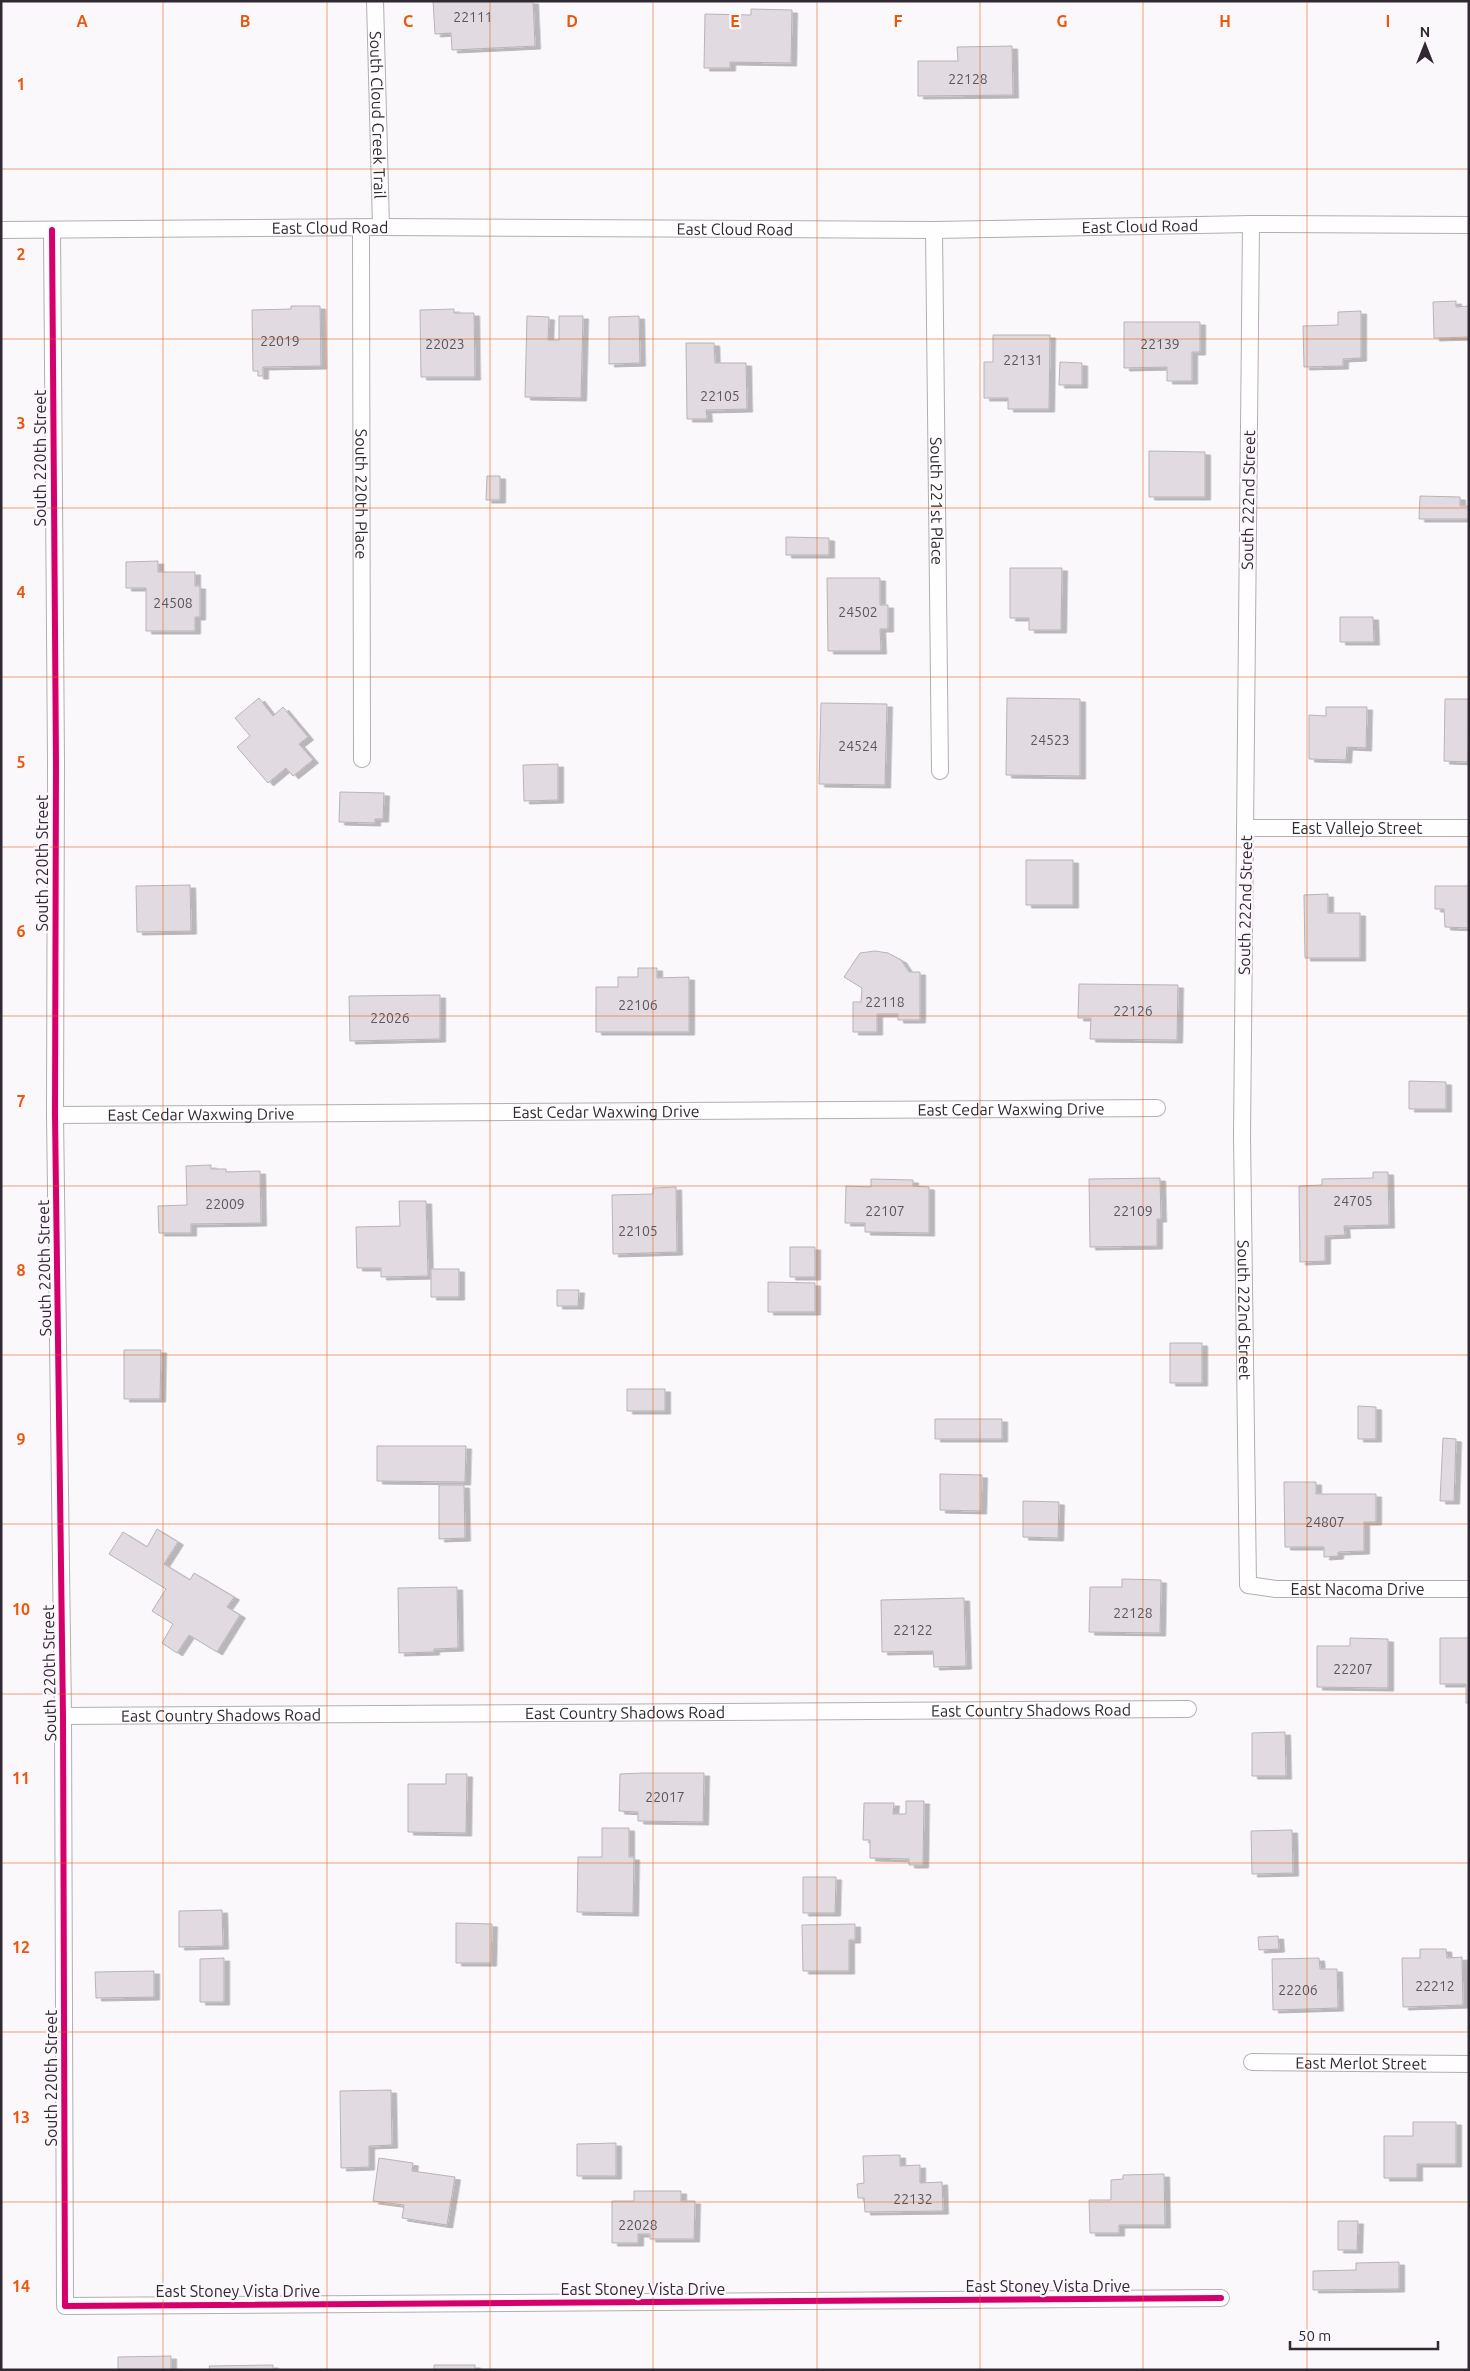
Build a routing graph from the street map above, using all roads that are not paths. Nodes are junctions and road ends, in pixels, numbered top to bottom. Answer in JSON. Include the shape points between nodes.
{"nodes":[{"id":1,"x":375,"y":1,"type":"edge"},
{"id":2,"x":1251,"y":224,"type":"junction"},
{"id":3,"x":1469,"y":225,"type":"edge"},
{"id":4,"x":381,"y":227,"type":"junction"},
{"id":5,"x":361,"y":229,"type":"junction"},
{"id":6,"x":1,"y":230,"type":"edge"},
{"id":7,"x":52,"y":230,"type":"junction"},
{"id":8,"x":934,"y":230,"type":"junction"},
{"id":9,"x":362,"y":759,"type":"dead end"},
{"id":10,"x":940,"y":771,"type":"dead end"},
{"id":11,"x":1245,"y":828,"type":"junction"},
{"id":12,"x":1469,"y":828,"type":"edge"},
{"id":13,"x":1157,"y":1108,"type":"dead end"},
{"id":14,"x":55,"y":1115,"type":"junction"},
{"id":15,"x":1248,"y":1585,"type":"joint"},
{"id":16,"x":1469,"y":1589,"type":"edge"},
{"id":17,"x":1188,"y":1709,"type":"dead end"},
{"id":18,"x":64,"y":1716,"type":"junction"},
{"id":19,"x":1252,"y":2062,"type":"dead end"},
{"id":20,"x":1469,"y":2064,"type":"edge"},
{"id":21,"x":1221,"y":2298,"type":"dead end"},
{"id":22,"x":65,"y":2306,"type":"joint"}],
"edges":[{"from":1,"to":4,"type":"street","name":"South Cloud Creek Trail"},
{"from":2,"to":3,"type":"street","name":"East Cloud Road"},
{"from":2,"to":8,"type":"street","name":"East Cloud Road"},
{"from":2,"to":11,"type":"street","name":"South 222nd Street"},
{"from":4,"to":5,"type":"street","name":"East Cloud Road"},
{"from":4,"to":8,"type":"street","name":"East Cloud Road"},
{"from":5,"to":7,"type":"street","name":"East Cloud Road"},
{"from":5,"to":9,"type":"street","name":"South 220th Place"},
{"from":6,"to":7,"type":"street","name":"East Cloud Road"},
{"from":7,"to":14,"type":"street","name":"South 220th Street"},
{"from":8,"to":10,"type":"street","name":"South 221st Place"},
{"from":11,"to":12,"type":"street","name":"East Vallejo Street"},
{"from":11,"to":15,"type":"street","name":"South 222nd Street","via":[[1242,1135]]},
{"from":13,"to":14,"type":"street","name":"East Cedar Waxwing Drive"},
{"from":14,"to":18,"type":"street","name":"South 220th Street"},
{"from":15,"to":16,"type":"street","name":"East Nacoma Drive","via":[[1276,1589]]},
{"from":17,"to":18,"type":"street","name":"East Country Shadows Road"},
{"from":18,"to":22,"type":"street","name":"South 220th Street"},
{"from":19,"to":20,"type":"street","name":"East Merlot Street"},
{"from":21,"to":22,"type":"street","name":"East Stoney Vista Drive"}]}
